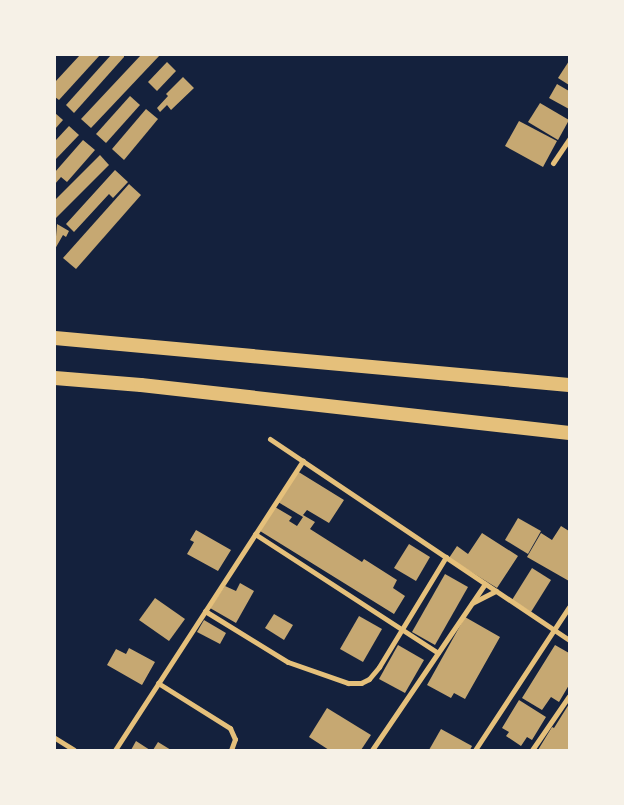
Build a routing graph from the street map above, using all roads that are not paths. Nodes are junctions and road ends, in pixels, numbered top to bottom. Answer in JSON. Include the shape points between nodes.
{"nodes":[{"id":1,"x":569,"y":139,"type":"edge"},
{"id":2,"x":553,"y":163,"type":"dead end"},
{"id":3,"x":55,"y":338,"type":"edge"},
{"id":4,"x":55,"y":378,"type":"edge"},
{"id":5,"x":569,"y":385,"type":"edge"},
{"id":6,"x":569,"y":433,"type":"edge"},
{"id":7,"x":270,"y":439,"type":"dead end"},
{"id":8,"x":303,"y":461,"type":"junction"},
{"id":9,"x":255,"y":534,"type":"junction"},
{"id":10,"x":446,"y":557,"type":"junction"},
{"id":11,"x":485,"y":584,"type":"junction"},
{"id":12,"x":496,"y":591,"type":"junction"},
{"id":13,"x":472,"y":603,"type":"junction"},
{"id":14,"x":569,"y":607,"type":"edge"},
{"id":15,"x":205,"y":611,"type":"junction"},
{"id":16,"x":402,"y":630,"type":"junction"},
{"id":17,"x":554,"y":630,"type":"junction"},
{"id":18,"x":569,"y":640,"type":"edge"},
{"id":19,"x":438,"y":653,"type":"junction"},
{"id":20,"x":158,"y":683,"type":"junction"},
{"id":21,"x":569,"y":696,"type":"edge"},
{"id":22,"x":55,"y":738,"type":"edge"},
{"id":23,"x":74,"y":750,"type":"edge"},
{"id":24,"x":115,"y":750,"type":"edge"},
{"id":25,"x":231,"y":750,"type":"edge"},
{"id":26,"x":372,"y":750,"type":"edge"},
{"id":27,"x":475,"y":750,"type":"edge"},
{"id":28,"x":532,"y":750,"type":"edge"}],
"edges":[{"from":1,"to":2,"type":"street"},
{"from":3,"to":5,"type":"highway"},
{"from":4,"to":6,"type":"highway"},
{"from":7,"to":8,"type":"street"},
{"from":8,"to":9,"type":"street"},
{"from":8,"to":10,"type":"street"},
{"from":9,"to":15,"type":"street"},
{"from":9,"to":16,"type":"street"},
{"from":10,"to":11,"type":"street"},
{"from":10,"to":16,"type":"street"},
{"from":11,"to":12,"type":"street"},
{"from":11,"to":13,"type":"street"},
{"from":12,"to":13,"type":"street"},
{"from":12,"to":17,"type":"street"},
{"from":13,"to":19,"type":"street"},
{"from":14,"to":17,"type":"street"},
{"from":15,"to":16,"type":"street","via":[[288,662],[348,683],[369,679]]},
{"from":15,"to":20,"type":"street"},
{"from":16,"to":19,"type":"street"},
{"from":17,"to":18,"type":"street"},
{"from":17,"to":27,"type":"street"},
{"from":19,"to":26,"type":"street"},
{"from":20,"to":24,"type":"street"},
{"from":20,"to":25,"type":"street","via":[[230,728],[235,738]]},
{"from":21,"to":28,"type":"street"},
{"from":22,"to":23,"type":"street"}]}
